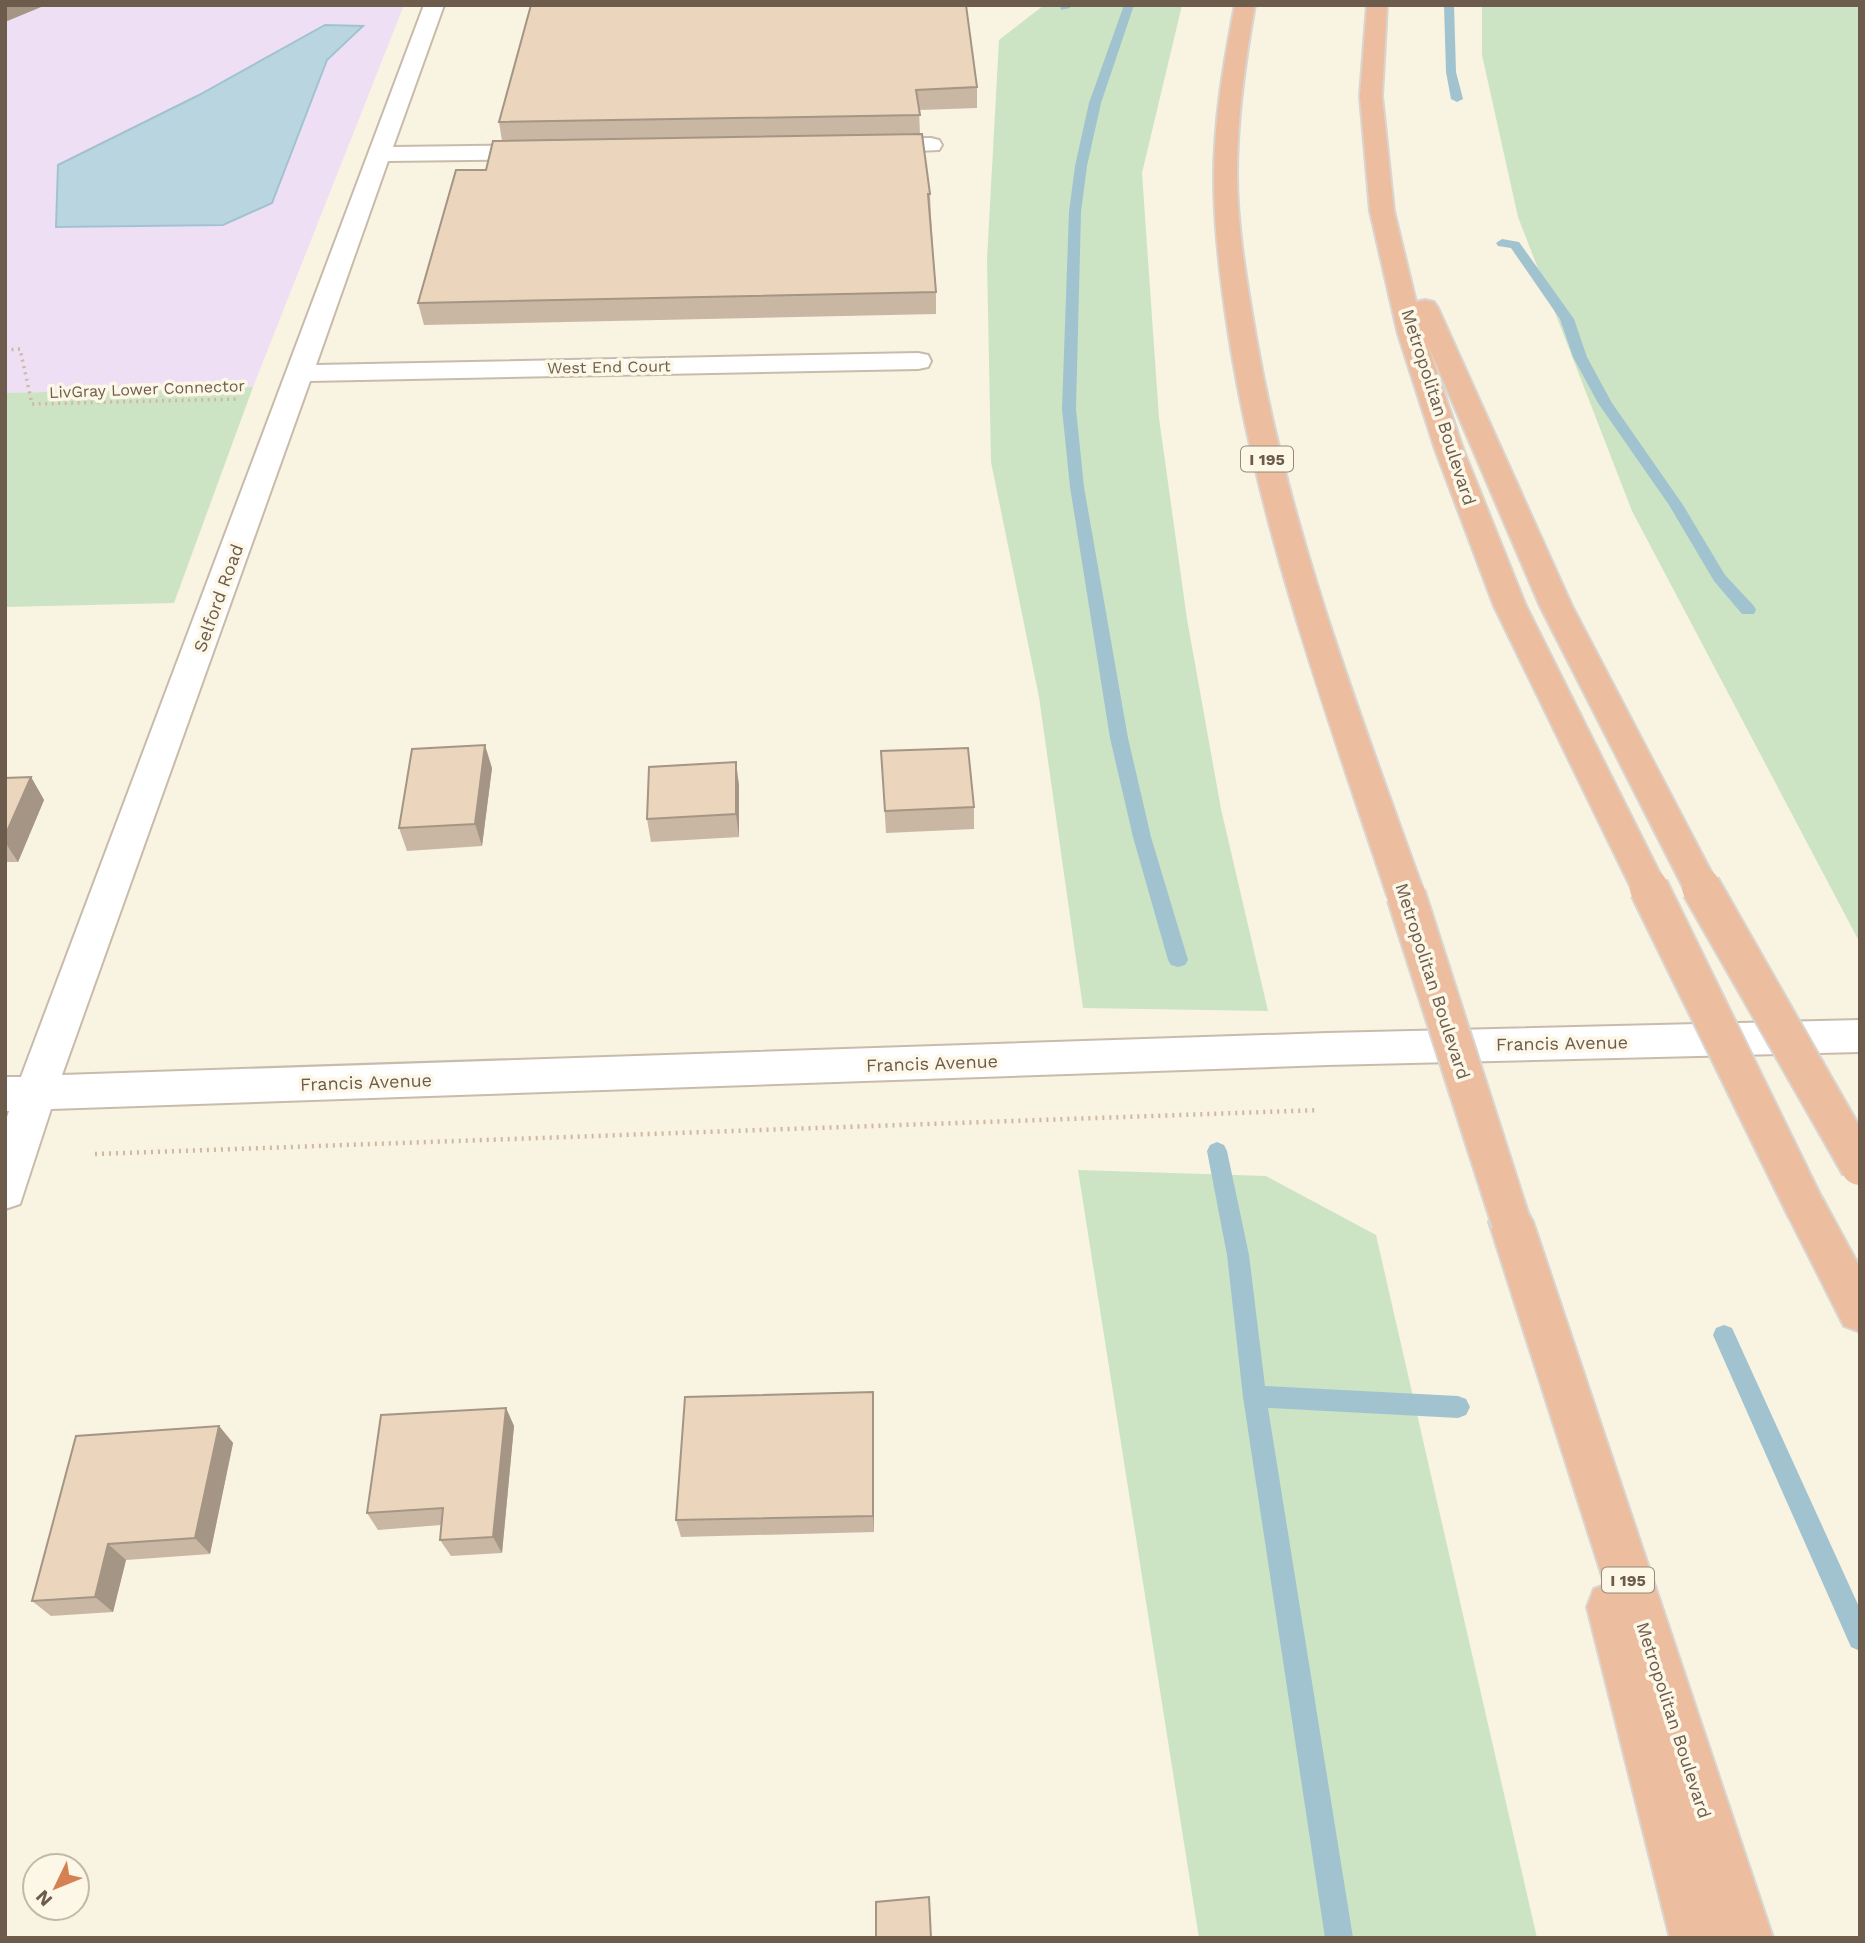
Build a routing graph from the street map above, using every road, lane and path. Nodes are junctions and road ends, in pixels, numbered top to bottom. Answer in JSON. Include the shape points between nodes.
{"nodes":[{"id":1,"x":435,"y":5,"type":"edge"},
{"id":2,"x":1245,"y":5,"type":"edge"},
{"id":3,"x":1377,"y":5,"type":"edge"},
{"id":4,"x":931,"y":145,"type":"dead end"},
{"id":5,"x":849,"y":146,"type":"edge"},
{"id":6,"x":559,"y":151,"type":"edge"},
{"id":7,"x":380,"y":154,"type":"junction"},
{"id":8,"x":1382,"y":211,"type":"junction"},
{"id":9,"x":5,"y":350,"type":"edge"},
{"id":10,"x":918,"y":361,"type":"dead end"},
{"id":11,"x":296,"y":385,"type":"junction"},
{"id":12,"x":1860,"y":1036,"type":"edge"},
{"id":13,"x":20,"y":1094,"type":"edge"},
{"id":14,"x":1318,"y":1110,"type":"dead end"},
{"id":15,"x":95,"y":1154,"type":"dead end"},
{"id":16,"x":1860,"y":1166,"type":"edge"},
{"id":17,"x":5,"y":1191,"type":"edge"},
{"id":18,"x":1511,"y":1222,"type":"junction"},
{"id":19,"x":1860,"y":1312,"type":"edge"},
{"id":20,"x":1698,"y":1938,"type":"edge"},
{"id":21,"x":1745,"y":1938,"type":"edge"}],
"edges":[{"from":1,"to":7,"type":"street","name":"Selford Road"},
{"from":2,"to":18,"type":"highway","name":"Metropolitan Boulevard","number":"I 195","bridge":true,"via":[[1231,81],[1226,198],[1238,316],[1261,436],[1306,604]]},
{"from":3,"to":8,"type":"highway","name":"Metropolitan Boulevard","via":[[1371,96]]},
{"from":4,"to":5,"type":"street"},
{"from":6,"to":7,"type":"street"},
{"from":7,"to":11,"type":"street","name":"Selford Road"},
{"from":8,"to":16,"type":"highway","bridge":true,"via":[[1556,606],[1702,887]]},
{"from":8,"to":19,"type":"highway","name":"Metropolitan Boulevard","bridge":true,"via":[[1411,334],[1449,449],[1510,606]]},
{"from":9,"to":11,"type":"path","name":"LivGray Lower Connector","via":[[20,349],[33,404]]},
{"from":10,"to":11,"type":"street","name":"West End Court"},
{"from":11,"to":13,"type":"street","name":"Selford Road"},
{"from":12,"to":13,"type":"street","name":"Francis Avenue","via":[[1313,1049]]},
{"from":13,"to":17,"type":"street","name":"Selford Road"},
{"from":14,"to":15,"type":"path"},
{"from":18,"to":20,"type":"highway"},
{"from":18,"to":21,"type":"highway","name":"Metropolitan Boulevard","number":"I 195"}]}
